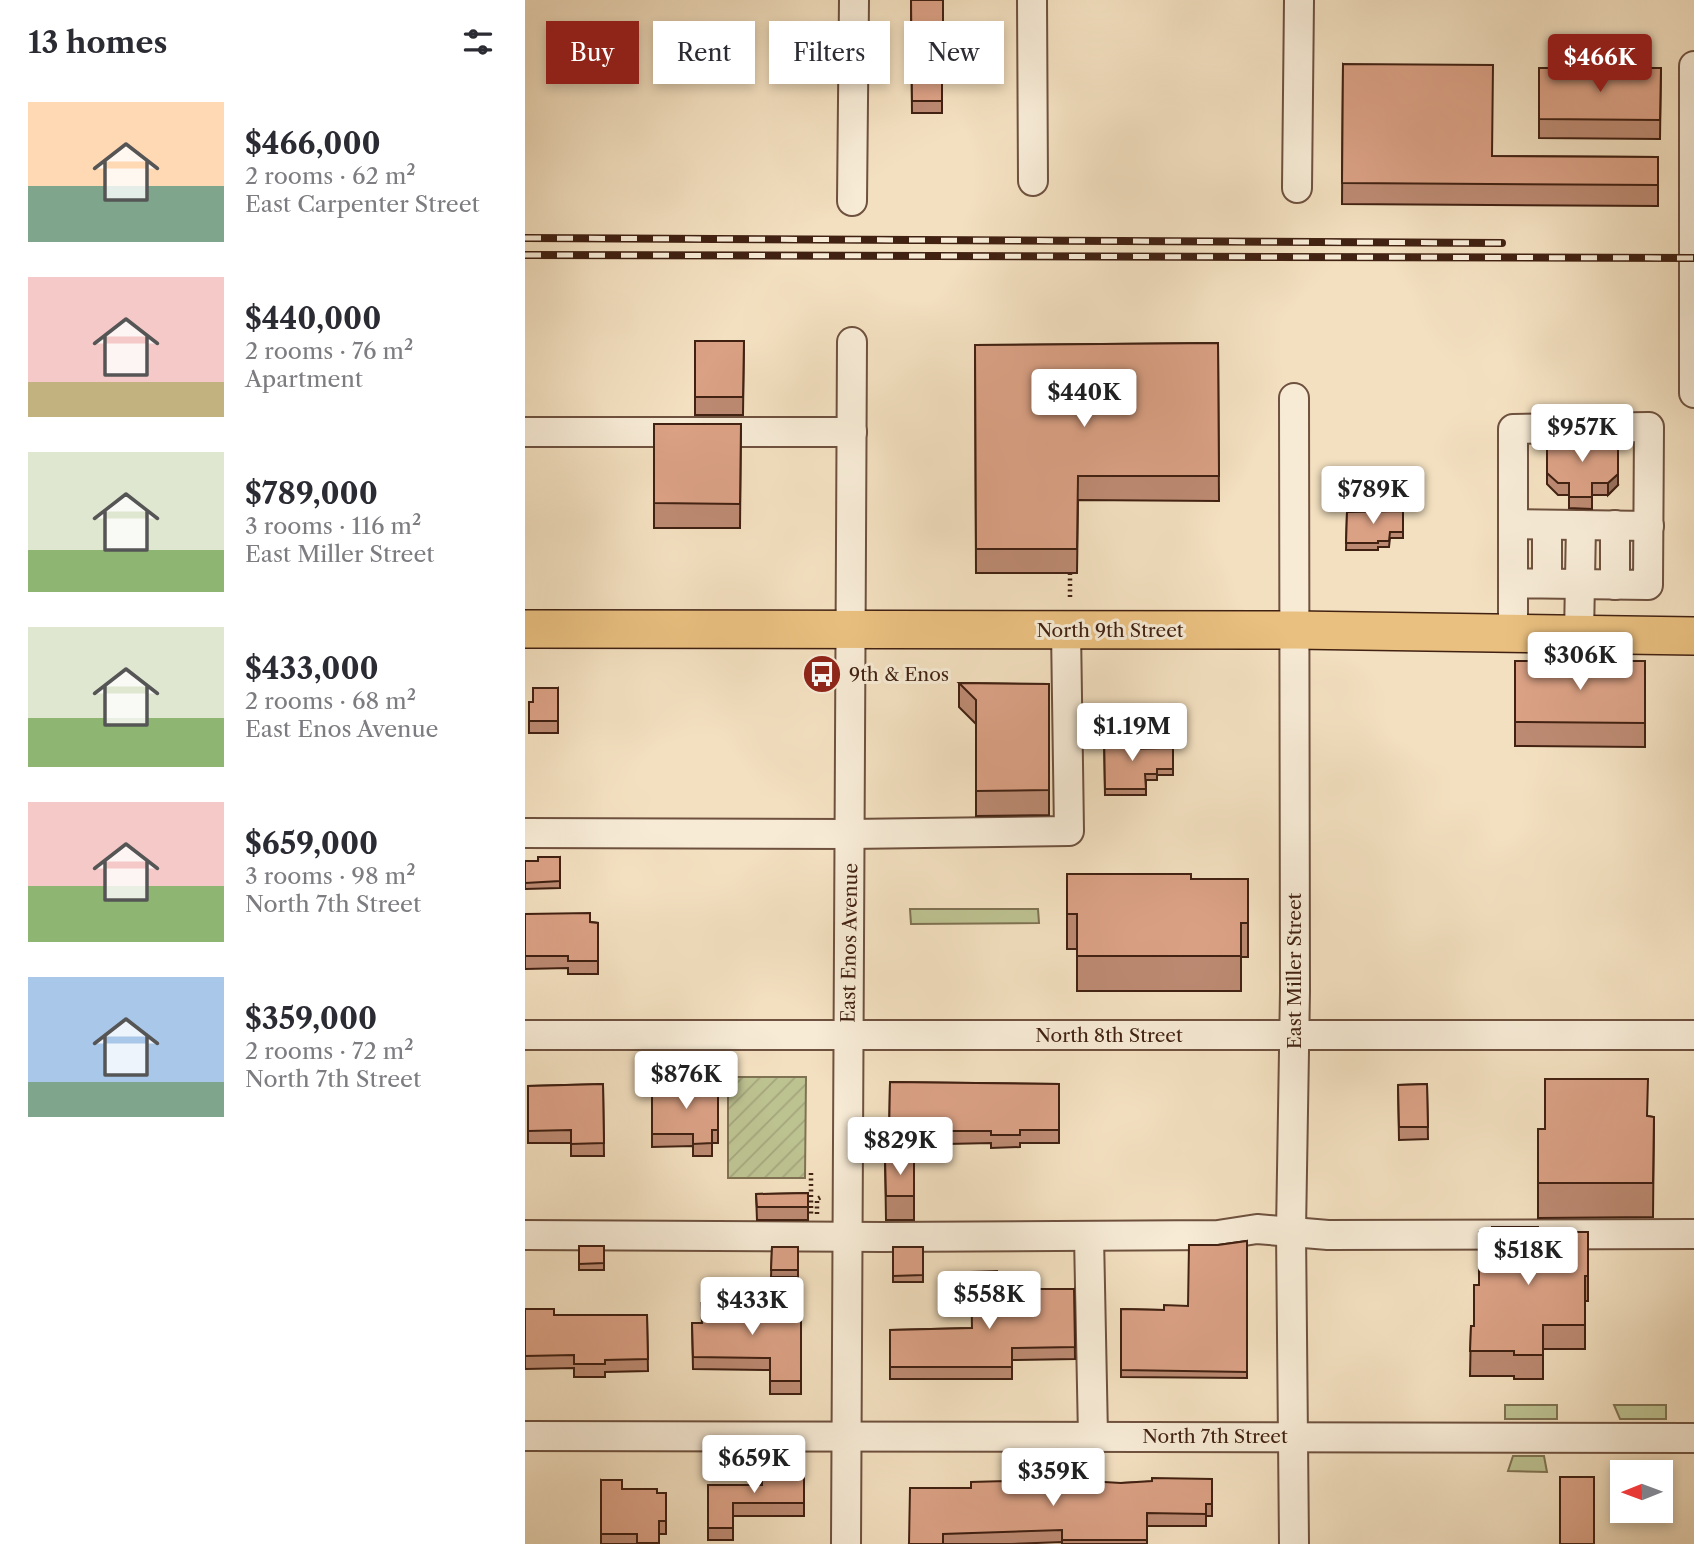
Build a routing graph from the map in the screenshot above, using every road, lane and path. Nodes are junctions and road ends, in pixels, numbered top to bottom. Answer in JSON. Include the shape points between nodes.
{"nodes":[{"id":1,"x":854,"y":0,"type":"edge"},
{"id":2,"x":1032,"y":0,"type":"edge"},
{"id":3,"x":1299,"y":0,"type":"edge"},
{"id":4,"x":1694,"y":66,"type":"edge"},
{"id":5,"x":1033,"y":181,"type":"dead end"},
{"id":6,"x":1297,"y":188,"type":"dead end"},
{"id":7,"x":852,"y":201,"type":"dead end"},
{"id":8,"x":852,"y":342,"type":"dead end"},
{"id":9,"x":1694,"y":393,"type":"edge"},
{"id":10,"x":1294,"y":398,"type":"dead end"},
{"id":11,"x":525,"y":432,"type":"edge"},
{"id":12,"x":852,"y":432,"type":"junction"},
{"id":13,"x":1513,"y":524,"type":"junction"},
{"id":14,"x":1547,"y":525,"type":"junction"},
{"id":15,"x":1581,"y":525,"type":"junction"},
{"id":16,"x":1615,"y":525,"type":"junction"},
{"id":17,"x":1649,"y":526,"type":"junction"},
{"id":18,"x":1070,"y":573,"type":"dead end"},
{"id":19,"x":1513,"y":583,"type":"junction"},
{"id":20,"x":1547,"y":583,"type":"junction"},
{"id":21,"x":1580,"y":584,"type":"junction"},
{"id":22,"x":1615,"y":585,"type":"junction"},
{"id":23,"x":1068,"y":614,"type":"junction"},
{"id":24,"x":525,"y":629,"type":"edge"},
{"id":25,"x":851,"y":630,"type":"junction"},
{"id":26,"x":1296,"y":630,"type":"junction"},
{"id":27,"x":1513,"y":633,"type":"junction"},
{"id":28,"x":1579,"y":635,"type":"junction"},
{"id":29,"x":1694,"y":636,"type":"edge"},
{"id":30,"x":525,"y":833,"type":"edge"},
{"id":31,"x":850,"y":834,"type":"junction"},
{"id":32,"x":525,"y":1035,"type":"edge"},
{"id":33,"x":848,"y":1035,"type":"junction"},
{"id":34,"x":1294,"y":1035,"type":"junction"},
{"id":35,"x":1694,"y":1035,"type":"edge"},
{"id":36,"x":811,"y":1173,"type":"dead end"},
{"id":37,"x":821,"y":1197,"type":"dead end"},
{"id":38,"x":1291,"y":1231,"type":"junction"},
{"id":39,"x":1694,"y":1234,"type":"edge"},
{"id":40,"x":525,"y":1235,"type":"edge"},
{"id":41,"x":846,"y":1236,"type":"junction"},
{"id":42,"x":1089,"y":1236,"type":"junction"},
{"id":43,"x":525,"y":1436,"type":"edge"},
{"id":44,"x":1093,"y":1436,"type":"junction"},
{"id":45,"x":1293,"y":1436,"type":"junction"},
{"id":46,"x":847,"y":1437,"type":"junction"},
{"id":47,"x":1694,"y":1438,"type":"edge"},
{"id":48,"x":846,"y":1544,"type":"edge"},
{"id":49,"x":1294,"y":1544,"type":"edge"}],
"edges":[{"from":1,"to":7,"type":"street"},
{"from":2,"to":5,"type":"street"},
{"from":3,"to":6,"type":"street"},
{"from":4,"to":9,"type":"street"},
{"from":8,"to":12,"type":"street","name":"East Enos Avenue"},
{"from":10,"to":26,"type":"street","name":"East Miller Street"},
{"from":11,"to":12,"type":"street"},
{"from":12,"to":25,"type":"street","name":"East Enos Avenue"},
{"from":13,"to":14,"type":"street"},
{"from":13,"to":17,"type":"street","via":[[1513,429],[1649,428]]},
{"from":13,"to":19,"type":"street"},
{"from":14,"to":15,"type":"street"},
{"from":14,"to":20,"type":"street"},
{"from":15,"to":16,"type":"street"},
{"from":15,"to":21,"type":"street"},
{"from":16,"to":17,"type":"street"},
{"from":16,"to":22,"type":"street"},
{"from":17,"to":22,"type":"street","via":[[1649,585]]},
{"from":18,"to":23,"type":"path"},
{"from":19,"to":20,"type":"street"},
{"from":19,"to":27,"type":"street"},
{"from":20,"to":21,"type":"street"},
{"from":21,"to":22,"type":"street"},
{"from":21,"to":28,"type":"street"},
{"from":23,"to":25,"type":"main road","name":"North 9th Street"},
{"from":23,"to":26,"type":"main road","name":"North 9th Street"},
{"from":23,"to":31,"type":"street","via":[[1069,831]]},
{"from":24,"to":25,"type":"main road","name":"North 9th Street"},
{"from":25,"to":31,"type":"street","name":"East Enos Avenue"},
{"from":26,"to":27,"type":"main road","name":"North 9th Street"},
{"from":26,"to":34,"type":"street","name":"East Miller Street"},
{"from":27,"to":28,"type":"main road","name":"North 9th Street"},
{"from":28,"to":29,"type":"main road","name":"North 9th Street"},
{"from":30,"to":31,"type":"street"},
{"from":31,"to":33,"type":"street","name":"East Enos Avenue"},
{"from":32,"to":33,"type":"street","name":"North 8th Street"},
{"from":33,"to":34,"type":"street","name":"North 8th Street"},
{"from":33,"to":41,"type":"street","name":"East Enos Avenue"},
{"from":34,"to":35,"type":"street","name":"North 8th Street"},
{"from":34,"to":38,"type":"street","name":"East Miller Street"},
{"from":36,"to":37,"type":"path","via":[[814,1208]]},
{"from":38,"to":39,"type":"street","via":[[1328,1235]]},
{"from":38,"to":42,"type":"street"},
{"from":38,"to":45,"type":"street","name":"East Miller Street"},
{"from":40,"to":41,"type":"street"},
{"from":41,"to":42,"type":"street"},
{"from":41,"to":46,"type":"street","name":"East Enos Avenue"},
{"from":42,"to":44,"type":"street"},
{"from":43,"to":46,"type":"street","name":"North 7th Street"},
{"from":44,"to":45,"type":"street","name":"North 7th Street"},
{"from":44,"to":46,"type":"street","name":"North 7th Street"},
{"from":45,"to":47,"type":"street","name":"North 7th Street"},
{"from":45,"to":49,"type":"street","name":"East Miller Street"},
{"from":46,"to":48,"type":"street","name":"East Enos Avenue"}]}
